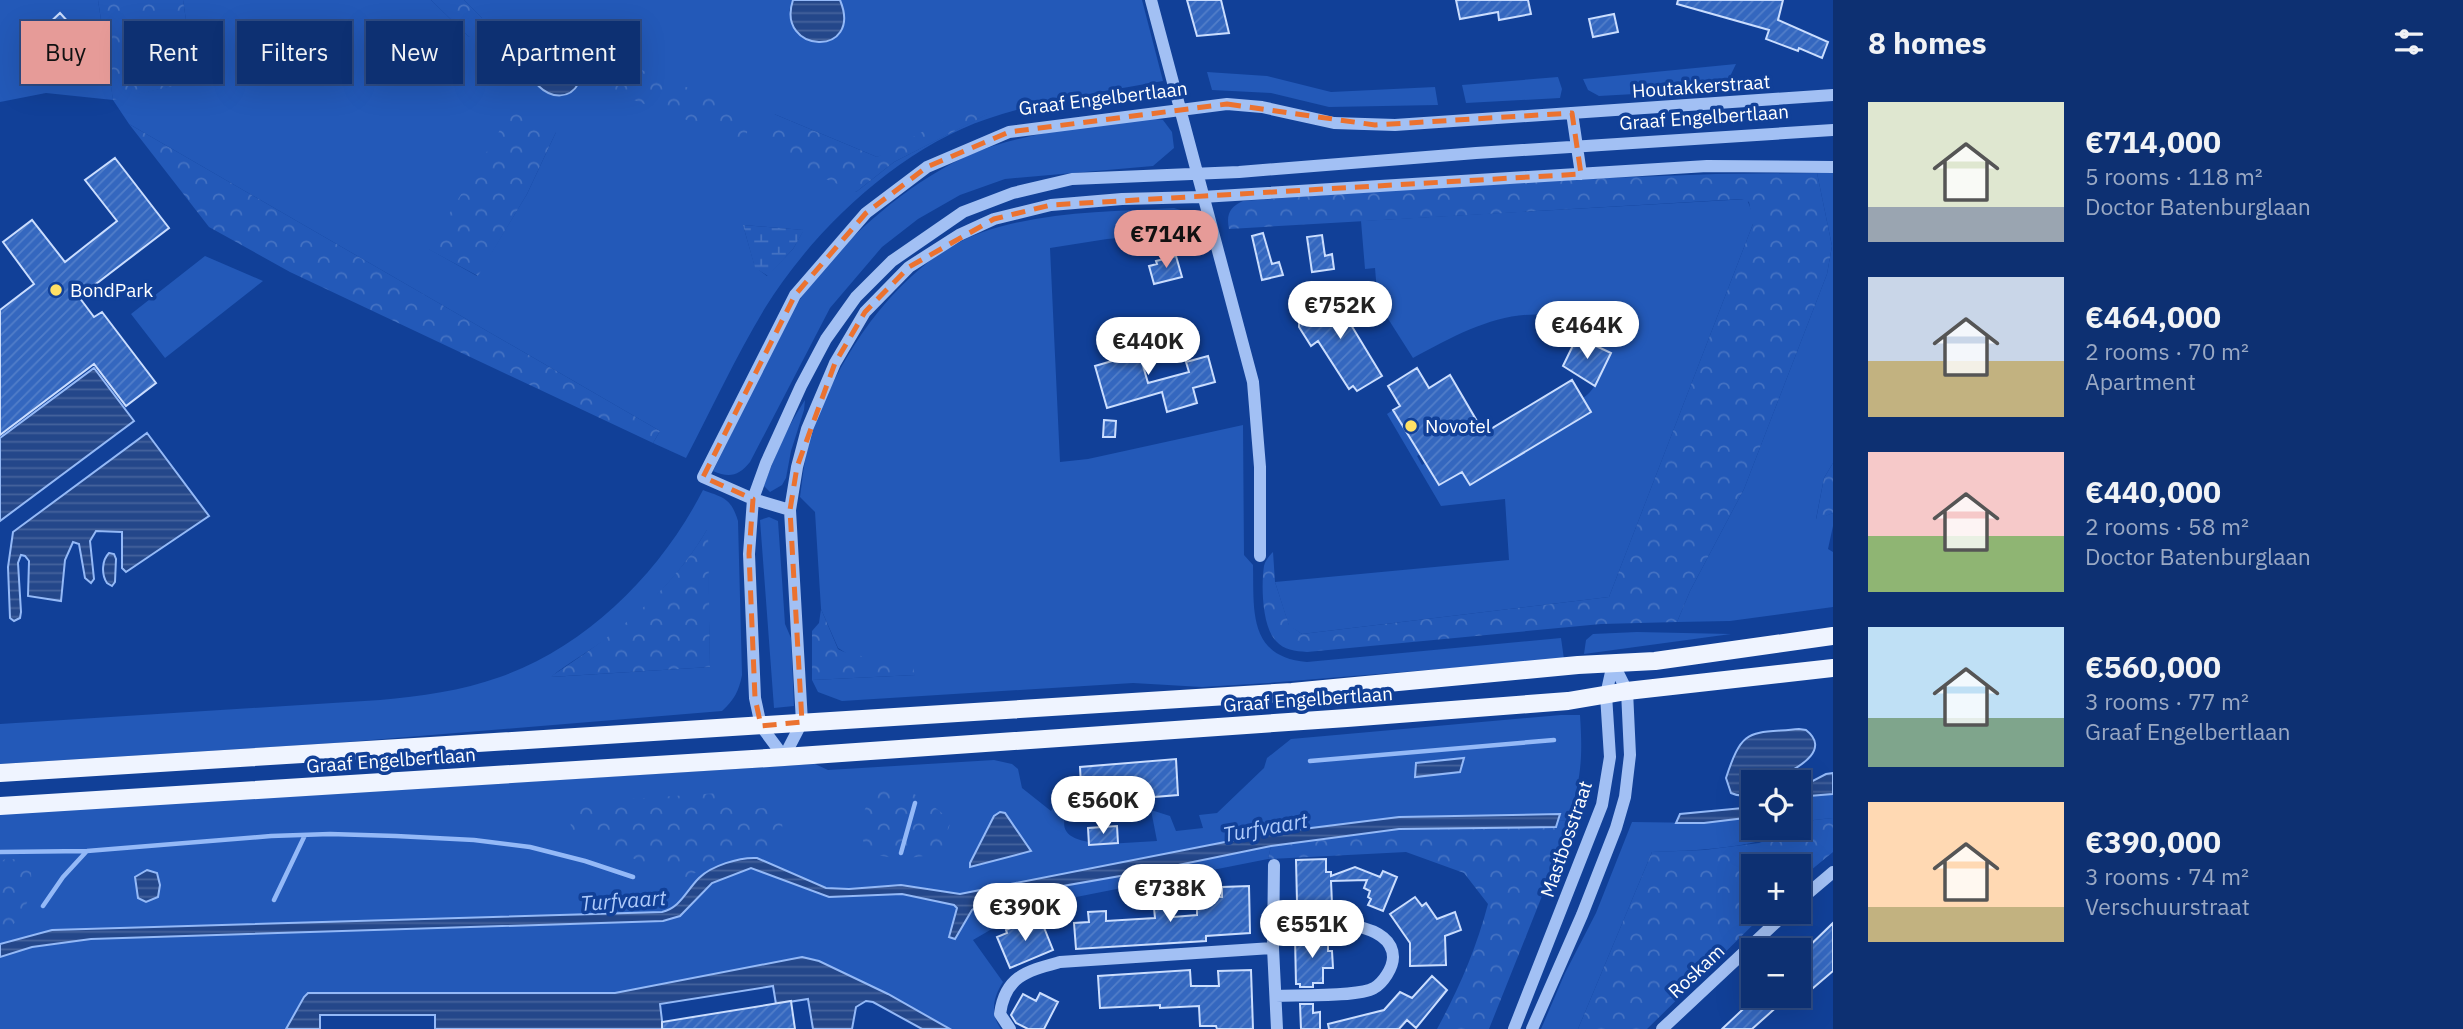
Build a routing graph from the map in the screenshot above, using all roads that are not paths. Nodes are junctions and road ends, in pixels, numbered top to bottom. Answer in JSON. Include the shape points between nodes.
{"nodes":[{"id":1,"x":1151,"y":0,"type":"edge"},
{"id":2,"x":1833,"y":95,"type":"edge"},
{"id":3,"x":1181,"y":109,"type":"junction"},
{"id":4,"x":1572,"y":113,"type":"junction"},
{"id":5,"x":1833,"y":130,"type":"edge"},
{"id":6,"x":1578,"y":147,"type":"junction"},
{"id":7,"x":1833,"y":167,"type":"edge"},
{"id":8,"x":1196,"y":173,"type":"junction"},
{"id":9,"x":1581,"y":174,"type":"junction"},
{"id":10,"x":1202,"y":197,"type":"junction"},
{"id":11,"x":754,"y":499,"type":"junction"},
{"id":12,"x":790,"y":509,"type":"junction"},
{"id":13,"x":1260,"y":556,"type":"dead end"},
{"id":14,"x":1833,"y":636,"type":"edge"},
{"id":15,"x":1613,"y":663,"type":"junction"},
{"id":16,"x":1833,"y":668,"type":"edge"},
{"id":17,"x":1627,"y":691,"type":"junction"},
{"id":18,"x":1606,"y":695,"type":"junction"},
{"id":19,"x":802,"y":722,"type":"junction"},
{"id":20,"x":761,"y":726,"type":"junction"},
{"id":21,"x":784,"y":757,"type":"junction"},
{"id":22,"x":0,"y":773,"type":"edge"},
{"id":23,"x":0,"y":806,"type":"edge"},
{"id":24,"x":1274,"y":865,"type":"dead end"},
{"id":25,"x":1833,"y":872,"type":"edge"},
{"id":26,"x":1811,"y":891,"type":"edge"},
{"id":27,"x":1273,"y":922,"type":"junction"},
{"id":28,"x":1774,"y":924,"type":"edge"},
{"id":29,"x":1273,"y":948,"type":"junction"},
{"id":30,"x":1276,"y":996,"type":"junction"},
{"id":31,"x":1667,"y":1027,"type":"edge"},
{"id":32,"x":1010,"y":1029,"type":"edge"},
{"id":33,"x":1277,"y":1029,"type":"edge"},
{"id":34,"x":1514,"y":1029,"type":"edge"},
{"id":35,"x":1532,"y":1029,"type":"edge"}],
"edges":[{"from":1,"to":3,"type":"street"},
{"from":2,"to":4,"type":"street","name":"Houtakkerstraat"},
{"from":3,"to":4,"type":"street","name":"Graaf Engelbertlaan","via":[[1245,104],[1314,120],[1375,125]]},
{"from":3,"to":8,"type":"street"},
{"from":3,"to":11,"type":"street","name":"Graaf Engelbertlaan","via":[[1009,132],[927,167],[866,213],[795,295],[704,477]]},
{"from":4,"to":6,"type":"street"},
{"from":5,"to":6,"type":"street","name":"Graaf Engelbertlaan"},
{"from":6,"to":8,"type":"street","name":"Graaf Engelbertlaan"},
{"from":6,"to":9,"type":"street"},
{"from":7,"to":9,"type":"street","via":[[1707,166]]},
{"from":8,"to":10,"type":"street"},
{"from":8,"to":11,"type":"street","name":"Graaf Engelbertlaan","via":[[1072,178],[963,212],[921,239],[856,297],[826,339],[765,463]]},
{"from":9,"to":10,"type":"street"},
{"from":10,"to":12,"type":"street","via":[[1051,205],[994,219],[909,267],[865,312],[835,363],[807,429]]},
{"from":10,"to":13,"type":"street","via":[[1253,382],[1260,467]]},
{"from":11,"to":12,"type":"street","name":"Graaf Engelbertlaan"},
{"from":11,"to":20,"type":"street","name":"Graaf Engelbertlaan","via":[[749,554],[755,698]]},
{"from":12,"to":19,"type":"street"},
{"from":14,"to":15,"type":"main road","name":"Graaf Engelbertlaan"},
{"from":15,"to":17,"type":"street","name":"Mastbosstraat"},
{"from":15,"to":18,"type":"street","name":"Mastbosstraat"},
{"from":15,"to":19,"type":"main road","name":"Graaf Engelbertlaan","via":[[1292,692]]},
{"from":16,"to":17,"type":"main road","name":"Graaf Engelbertlaan"},
{"from":17,"to":18,"type":"main road","name":"Graaf Engelbertlaan"},
{"from":17,"to":35,"type":"street","name":"Mastbosstraat","via":[[1630,755],[1622,810]]},
{"from":18,"to":21,"type":"main road","name":"Graaf Engelbertlaan"},
{"from":18,"to":34,"type":"street","name":"Mastbosstraat","via":[[1610,757],[1602,805]]},
{"from":19,"to":20,"type":"main road","name":"Graaf Engelbertlaan"},
{"from":19,"to":21,"type":"street"},
{"from":20,"to":21,"type":"street","name":"Graaf Engelbertlaan"},
{"from":20,"to":22,"type":"main road","name":"Graaf Engelbertlaan"},
{"from":21,"to":23,"type":"main road","name":"Graaf Engelbertlaan"},
{"from":24,"to":27,"type":"street"},
{"from":25,"to":26,"type":"street"},
{"from":27,"to":29,"type":"street"},
{"from":27,"to":30,"type":"street","via":[[1363,927],[1379,932],[1389,942],[1393,957],[1389,973],[1374,989]]},
{"from":28,"to":31,"type":"street","name":"Roskam"},
{"from":29,"to":30,"type":"street"},
{"from":29,"to":32,"type":"street","via":[[1060,962],[1032,970],[1015,979],[1006,991],[1000,1014]]},
{"from":30,"to":33,"type":"street"}]}
